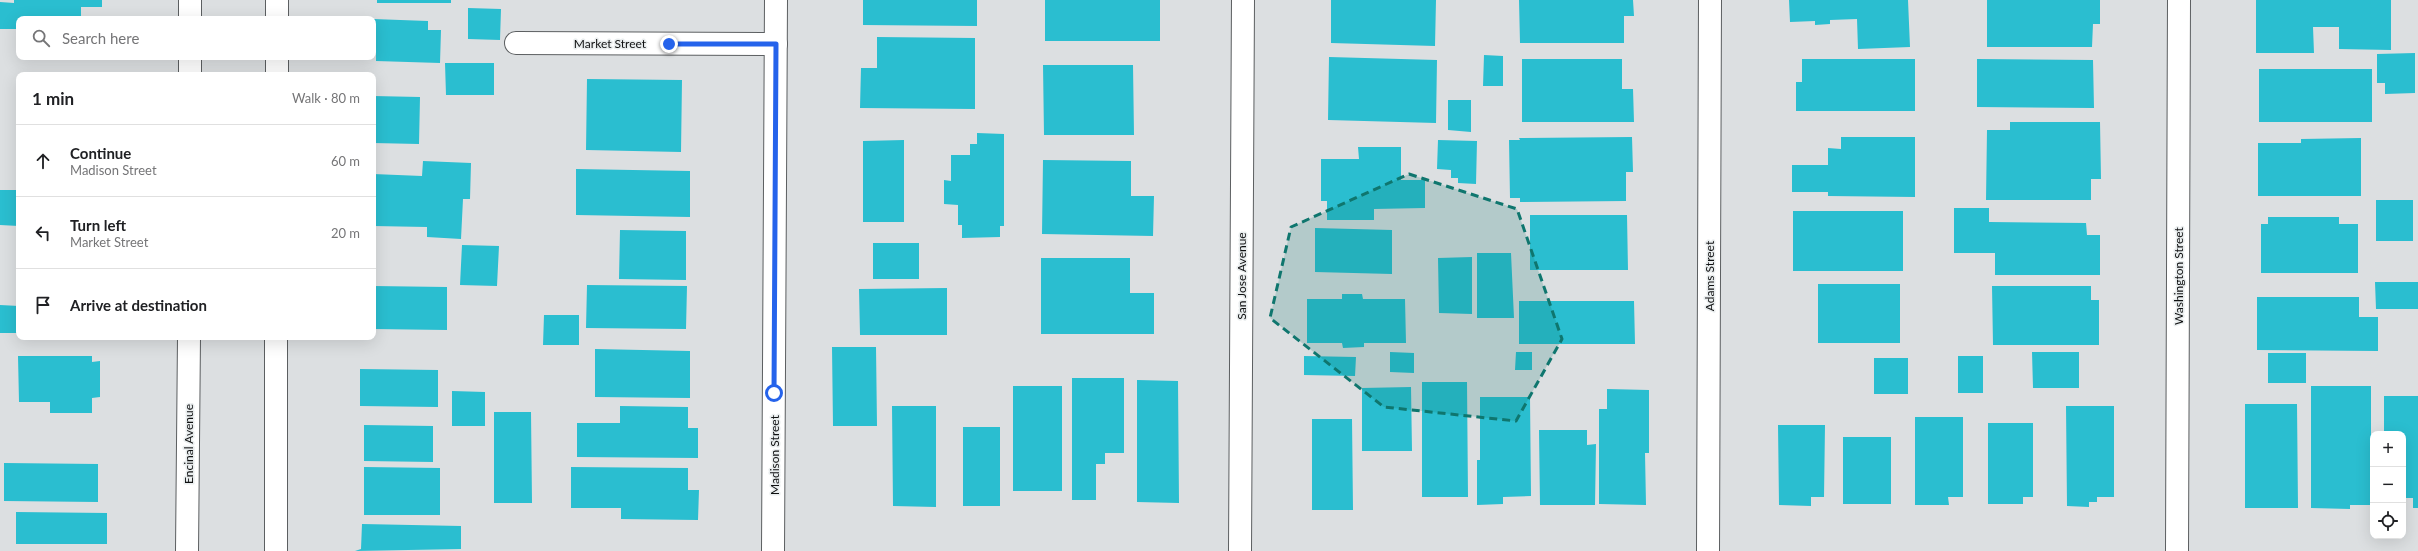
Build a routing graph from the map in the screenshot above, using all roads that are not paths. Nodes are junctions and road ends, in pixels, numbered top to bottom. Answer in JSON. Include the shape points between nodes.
{"nodes":[{"id":1,"x":190,"y":0,"type":"edge"},
{"id":2,"x":277,"y":0,"type":"edge"},
{"id":3,"x":776,"y":0,"type":"edge"},
{"id":4,"x":1243,"y":0,"type":"edge"},
{"id":5,"x":1710,"y":0,"type":"edge"},
{"id":6,"x":2179,"y":0,"type":"edge"},
{"id":7,"x":190,"y":16,"type":"edge"},
{"id":8,"x":277,"y":16,"type":"edge"},
{"id":9,"x":516,"y":42,"type":"dead end"},
{"id":10,"x":776,"y":44,"type":"junction"},
{"id":11,"x":190,"y":60,"type":"edge"},
{"id":12,"x":277,"y":60,"type":"edge"},
{"id":13,"x":190,"y":72,"type":"edge"},
{"id":14,"x":277,"y":72,"type":"edge"},
{"id":15,"x":188,"y":340,"type":"edge"},
{"id":16,"x":276,"y":340,"type":"edge"},
{"id":17,"x":187,"y":551,"type":"edge"},
{"id":18,"x":276,"y":551,"type":"edge"},
{"id":19,"x":773,"y":551,"type":"edge"},
{"id":20,"x":1240,"y":551,"type":"edge"},
{"id":21,"x":1708,"y":551,"type":"edge"},
{"id":22,"x":2177,"y":551,"type":"edge"}],
"edges":[{"from":1,"to":7,"type":"street"},
{"from":2,"to":8,"type":"street"},
{"from":3,"to":10,"type":"street","name":"Madison Street"},
{"from":4,"to":20,"type":"street","name":"San Jose Avenue"},
{"from":5,"to":21,"type":"street","name":"Adams Street"},
{"from":6,"to":22,"type":"street","name":"Washington Street"},
{"from":9,"to":10,"type":"street","name":"Market Street"},
{"from":10,"to":19,"type":"street","name":"Madison Street"},
{"from":11,"to":13,"type":"street"},
{"from":12,"to":14,"type":"street"},
{"from":15,"to":17,"type":"street","name":"Encinal Avenue"},
{"from":16,"to":18,"type":"street"}]}
